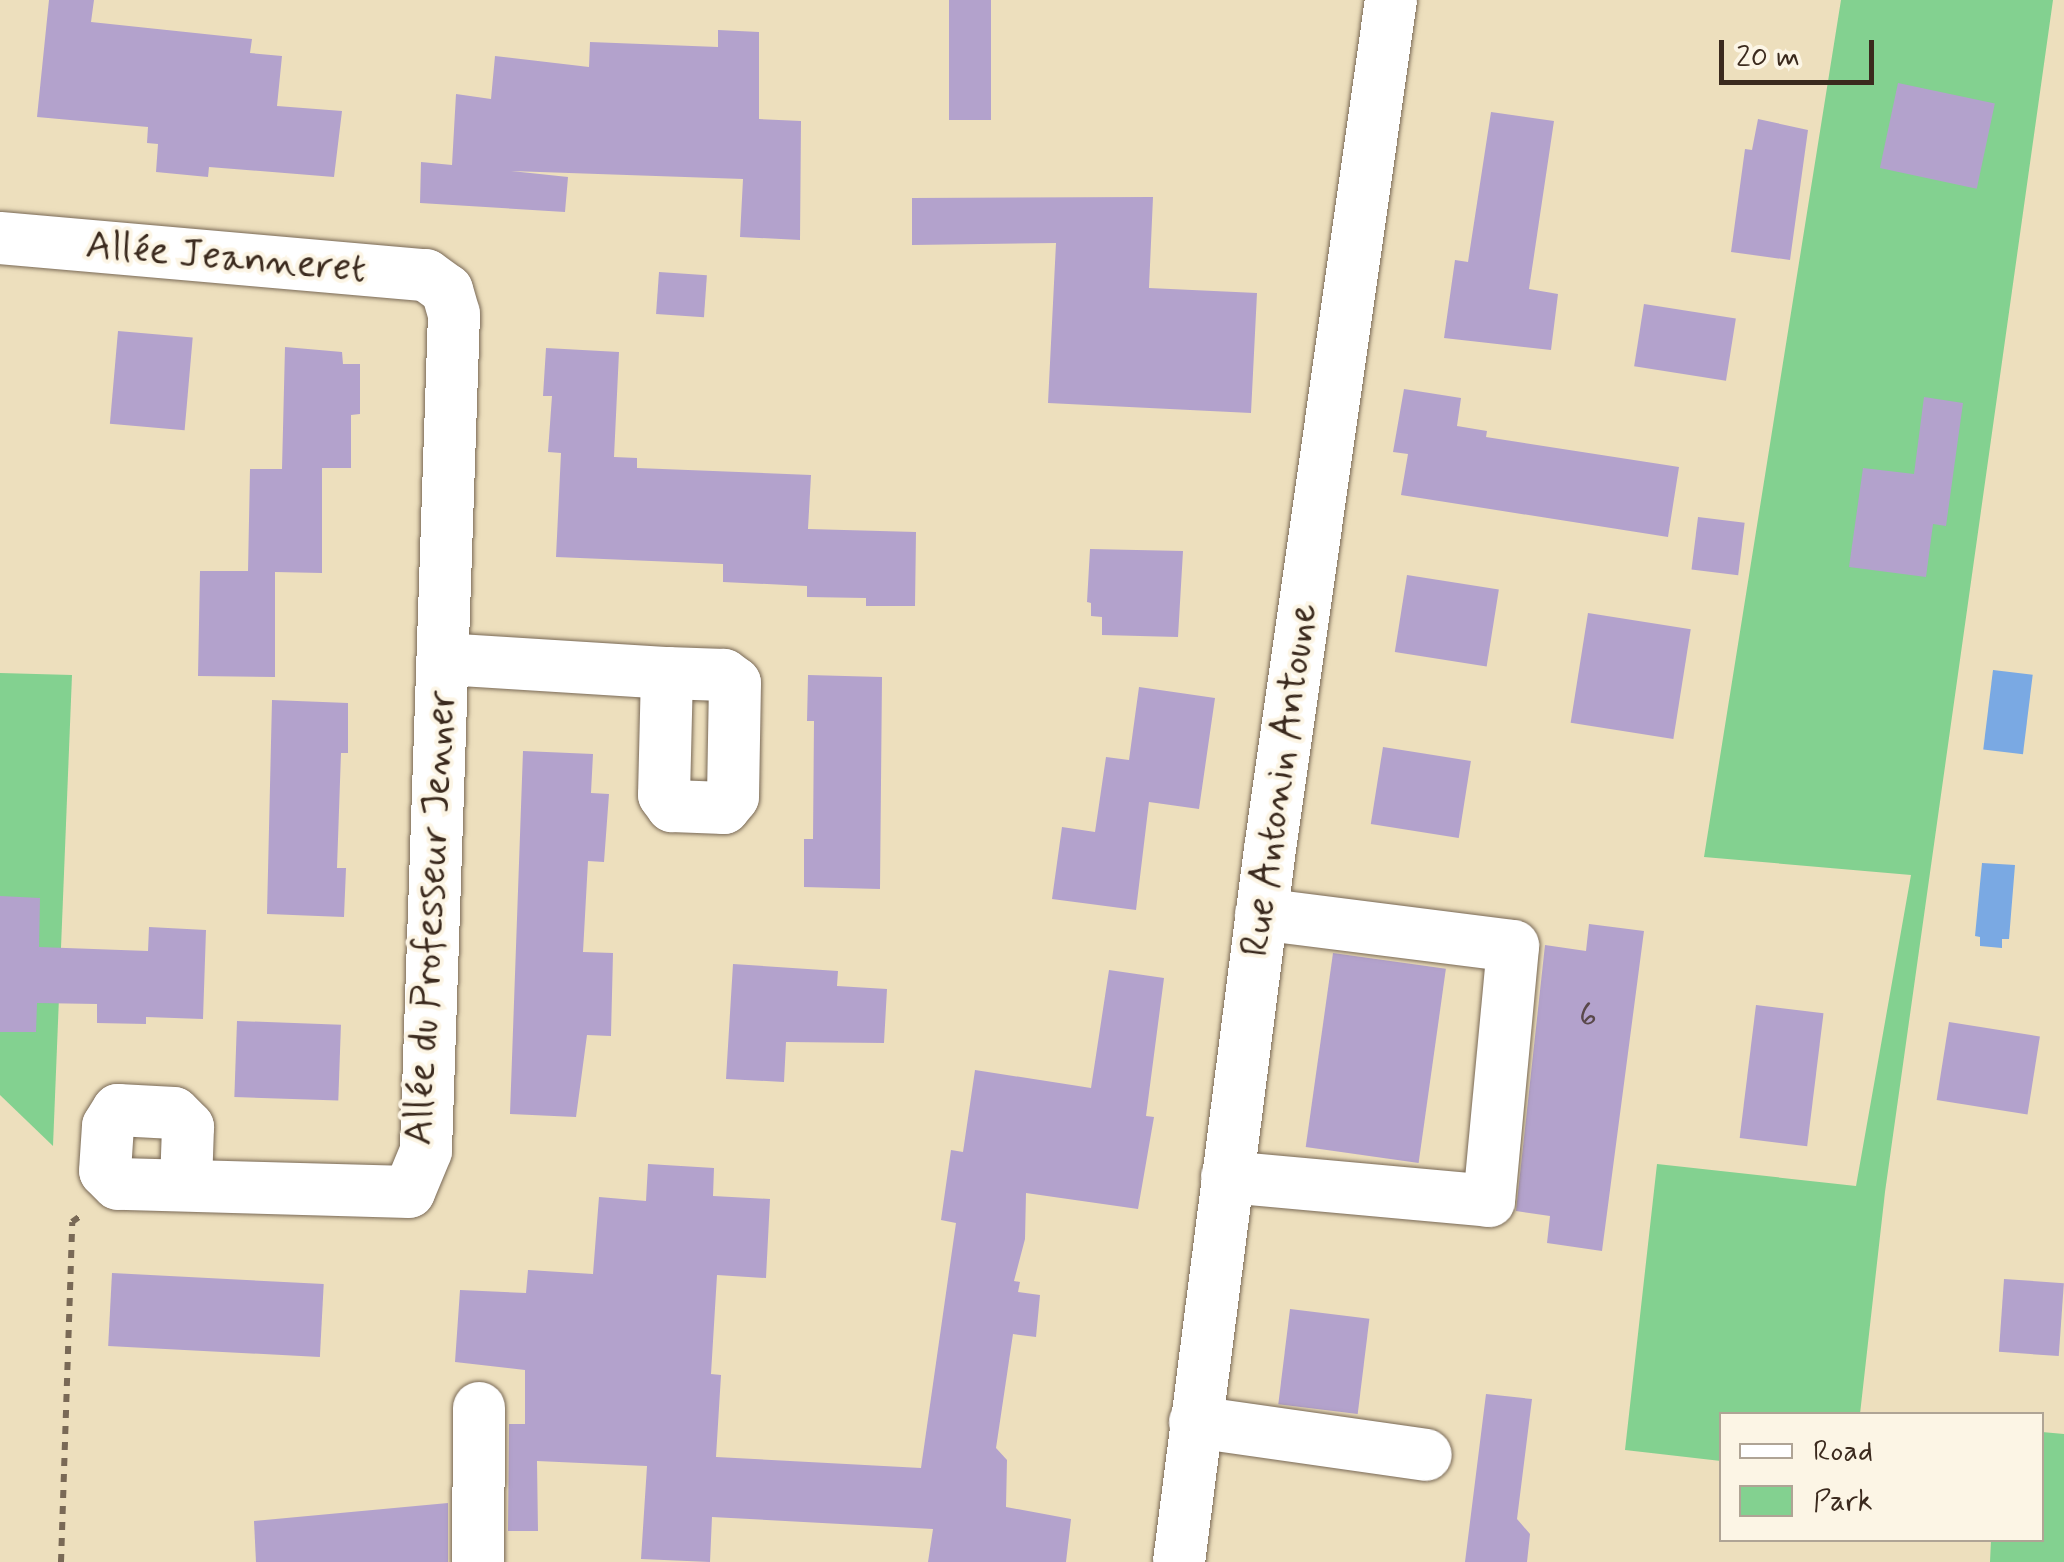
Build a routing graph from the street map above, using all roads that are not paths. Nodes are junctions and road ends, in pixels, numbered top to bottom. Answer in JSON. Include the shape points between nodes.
{"nodes":[{"id":1,"x":1391,"y":0,"type":"edge"},
{"id":2,"x":0,"y":238,"type":"edge"},
{"id":3,"x":444,"y":660,"type":"junction"},
{"id":4,"x":666,"y":673,"type":"dead end"},
{"id":5,"x":1261,"y":914,"type":"junction"},
{"id":6,"x":1227,"y":1177,"type":"junction"},
{"id":7,"x":186,"y":1185,"type":"junction"},
{"id":8,"x":479,"y":1408,"type":"dead end"},
{"id":9,"x":1195,"y":1422,"type":"junction"},
{"id":10,"x":1426,"y":1455,"type":"dead end"},
{"id":11,"x":478,"y":1562,"type":"edge"},
{"id":12,"x":1179,"y":1562,"type":"edge"}],
"edges":[{"from":1,"to":5,"type":"street","name":"Rue Antonin Antoune"},
{"from":2,"to":3,"type":"street","name":"Allée Jeanneret","via":[[426,275],[447,290],[454,314]]},
{"from":3,"to":4,"type":"street"},
{"from":3,"to":7,"type":"street","name":"Allée du Professeur Jenner","via":[[426,1151],[409,1192]]},
{"from":5,"to":6,"type":"street","name":"Rue Antonin Antoune"},
{"from":5,"to":6,"type":"street","via":[[1513,946],[1489,1202]]},
{"from":6,"to":9,"type":"street","name":"Rue Antonin Antoune"},
{"from":7,"to":7,"type":"street","name":"Allée du Professeur Jenner","via":[[118,1184],[105,1171],[108,1126],[118,1110],[174,1113],[188,1127]]},
{"from":8,"to":11,"type":"street"},
{"from":9,"to":10,"type":"street"},
{"from":9,"to":12,"type":"street","name":"Rue Antonin Antoune"}]}
